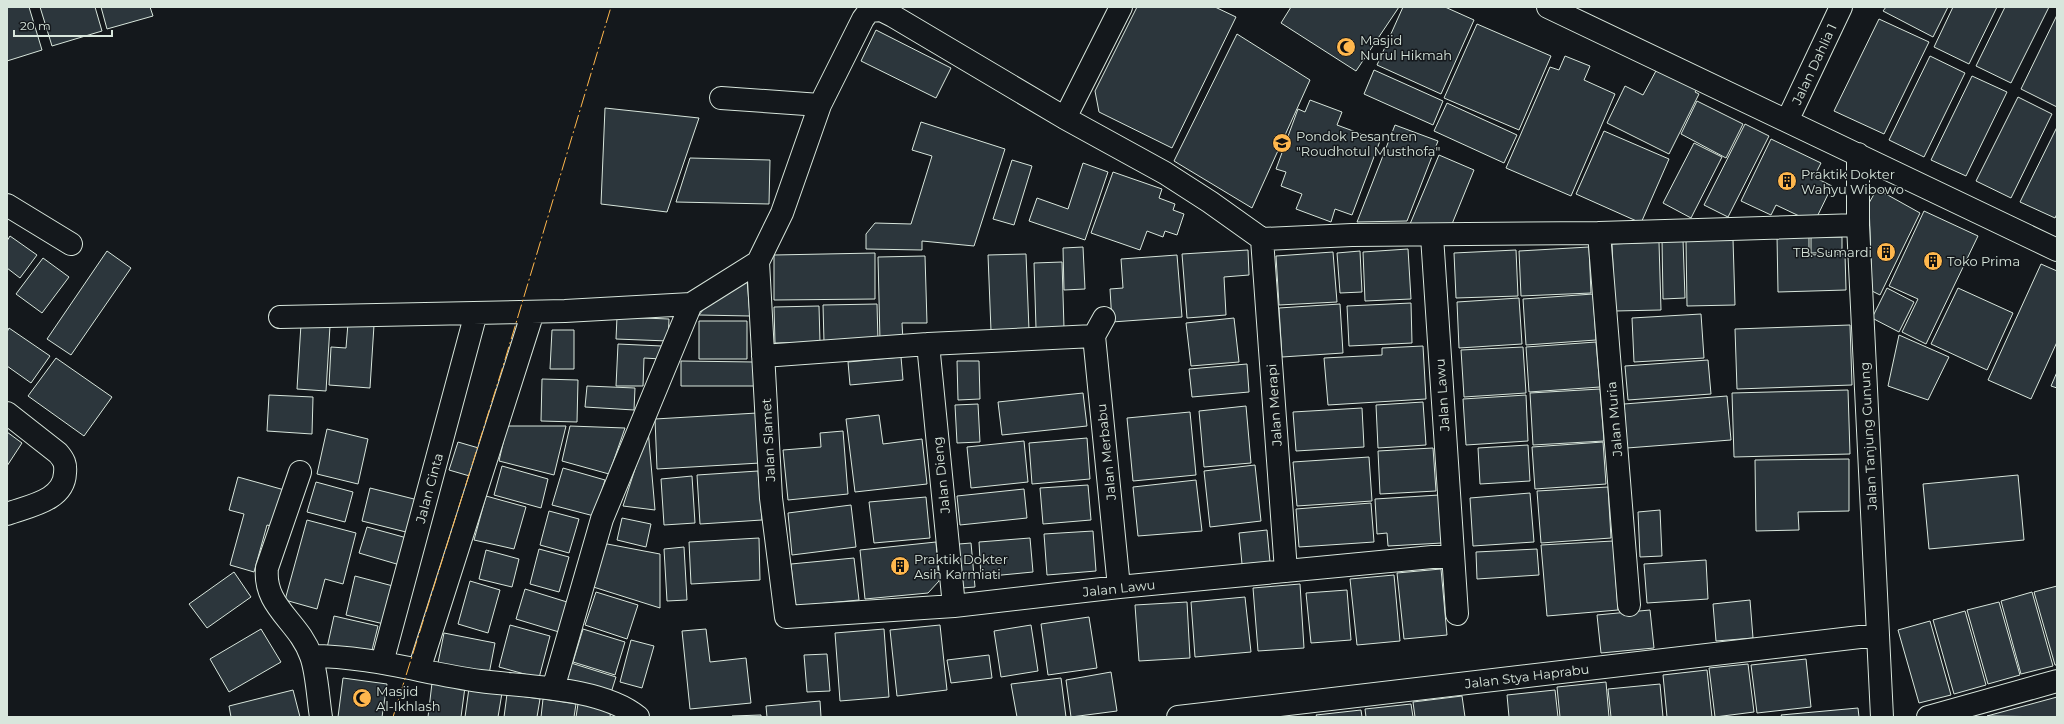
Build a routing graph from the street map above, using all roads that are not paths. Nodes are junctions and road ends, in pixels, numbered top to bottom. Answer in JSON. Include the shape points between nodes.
{"nodes":[{"id":1,"x":1121,"y":7,"type":"edge"},
{"id":2,"x":1548,"y":7,"type":"edge"},
{"id":3,"x":1841,"y":7,"type":"edge"},
{"id":4,"x":721,"y":98,"type":"dead end"},
{"id":5,"x":820,"y":105,"type":"junction"},
{"id":6,"x":1065,"y":118,"type":"junction"},
{"id":7,"x":1787,"y":121,"type":"junction"},
{"id":8,"x":1858,"y":154,"type":"junction"},
{"id":9,"x":7,"y":205,"type":"edge"},
{"id":10,"x":1858,"y":225,"type":"junction"},
{"id":11,"x":1599,"y":233,"type":"junction"},
{"id":12,"x":1432,"y":236,"type":"junction"},
{"id":13,"x":1262,"y":238,"type":"junction"},
{"id":14,"x":71,"y":244,"type":"dead end"},
{"id":15,"x":2057,"y":250,"type":"edge"},
{"id":16,"x":758,"y":262,"type":"junction"},
{"id":17,"x":691,"y":304,"type":"junction"},
{"id":18,"x":533,"y":312,"type":"junction"},
{"id":19,"x":476,"y":313,"type":"junction"},
{"id":20,"x":280,"y":317,"type":"dead end"},
{"id":21,"x":928,"y":344,"type":"junction"},
{"id":22,"x":763,"y":356,"type":"junction"},
{"id":23,"x":7,"y":413,"type":"edge"},
{"id":24,"x":300,"y":472,"type":"dead end"},
{"id":25,"x":7,"y":514,"type":"edge"},
{"id":26,"x":1452,"y":555,"type":"junction"},
{"id":27,"x":1286,"y":571,"type":"junction"},
{"id":28,"x":1119,"y":587,"type":"junction"},
{"id":29,"x":1629,"y":605,"type":"dead end"},
{"id":30,"x":954,"y":606,"type":"junction"},
{"id":31,"x":1456,"y":614,"type":"dead end"},
{"id":32,"x":786,"y":618,"type":"joint"},
{"id":33,"x":1877,"y":635,"type":"junction"},
{"id":34,"x":311,"y":656,"type":"junction"},
{"id":35,"x":382,"y":663,"type":"junction"},
{"id":36,"x":418,"y":670,"type":"junction"},
{"id":37,"x":2057,"y":681,"type":"edge"},
{"id":38,"x":553,"y":689,"type":"junction"},
{"id":39,"x":321,"y":717,"type":"edge"},
{"id":40,"x":638,"y":717,"type":"edge"},
{"id":41,"x":1178,"y":717,"type":"edge"},
{"id":42,"x":1882,"y":717,"type":"edge"},
{"id":43,"x":1928,"y":717,"type":"edge"}],
"edges":[{"from":1,"to":6,"type":"street"},
{"from":2,"to":7,"type":"street"},
{"from":3,"to":7,"type":"street","name":"Jalan Dahlia 1"},
{"from":4,"to":5,"type":"street"},
{"from":5,"to":6,"type":"street","via":[[863,19],[870,11],[881,10]]},
{"from":5,"to":16,"type":"street","via":[[782,213]]},
{"from":6,"to":13,"type":"street","via":[[1165,173]]},
{"from":7,"to":8,"type":"street"},
{"from":8,"to":10,"type":"street","name":"Jalan Tanjung Gunung"},
{"from":8,"to":15,"type":"street"},
{"from":9,"to":14,"type":"street"},
{"from":10,"to":11,"type":"street"},
{"from":10,"to":33,"type":"street","name":"Jalan Tanjung Gunung"},
{"from":11,"to":12,"type":"street"},
{"from":11,"to":29,"type":"street","name":"Jalan Muria"},
{"from":12,"to":13,"type":"street"},
{"from":12,"to":26,"type":"street","name":"Jalan Lawu"},
{"from":13,"to":27,"type":"street","name":"Jalan Merapi"},
{"from":16,"to":17,"type":"street"},
{"from":16,"to":22,"type":"street","name":"Jalan Slamet"},
{"from":17,"to":18,"type":"street"},
{"from":17,"to":38,"type":"street","via":[[602,519]]},
{"from":18,"to":19,"type":"street"},
{"from":18,"to":36,"type":"street"},
{"from":19,"to":20,"type":"street"},
{"from":19,"to":35,"type":"street","name":"Jalan Cinta"},
{"from":21,"to":22,"type":"street"},
{"from":21,"to":28,"type":"street","name":"Jalan Merbabu","via":[[1099,327]]},
{"from":21,"to":30,"type":"street","name":"Jalan Dieng"},
{"from":22,"to":32,"type":"street","name":"Jalan Slamet","via":[[771,498]]},
{"from":23,"to":25,"type":"street","via":[[58,453],[64,460],[65,478],[54,496]]},
{"from":24,"to":34,"type":"street","via":[[267,568],[266,581],[271,599],[296,628]]},
{"from":26,"to":27,"type":"street","name":"Jalan Lawu"},
{"from":26,"to":31,"type":"street","name":"Jalan Lawu"},
{"from":27,"to":28,"type":"street","name":"Jalan Lawu"},
{"from":28,"to":30,"type":"street","name":"Jalan Lawu"},
{"from":30,"to":32,"type":"street","name":"Jalan Lawu"},
{"from":33,"to":41,"type":"street","name":"Jalan Stya Haprabu"},
{"from":33,"to":42,"type":"street","name":"Jalan Tanjung Gunung"},
{"from":34,"to":35,"type":"street","via":[[335,656]]},
{"from":34,"to":39,"type":"street"},
{"from":35,"to":36,"type":"street"},
{"from":36,"to":38,"type":"street","via":[[479,681]]},
{"from":37,"to":43,"type":"street"},
{"from":38,"to":40,"type":"street","via":[[594,697],[627,708]]}]}
